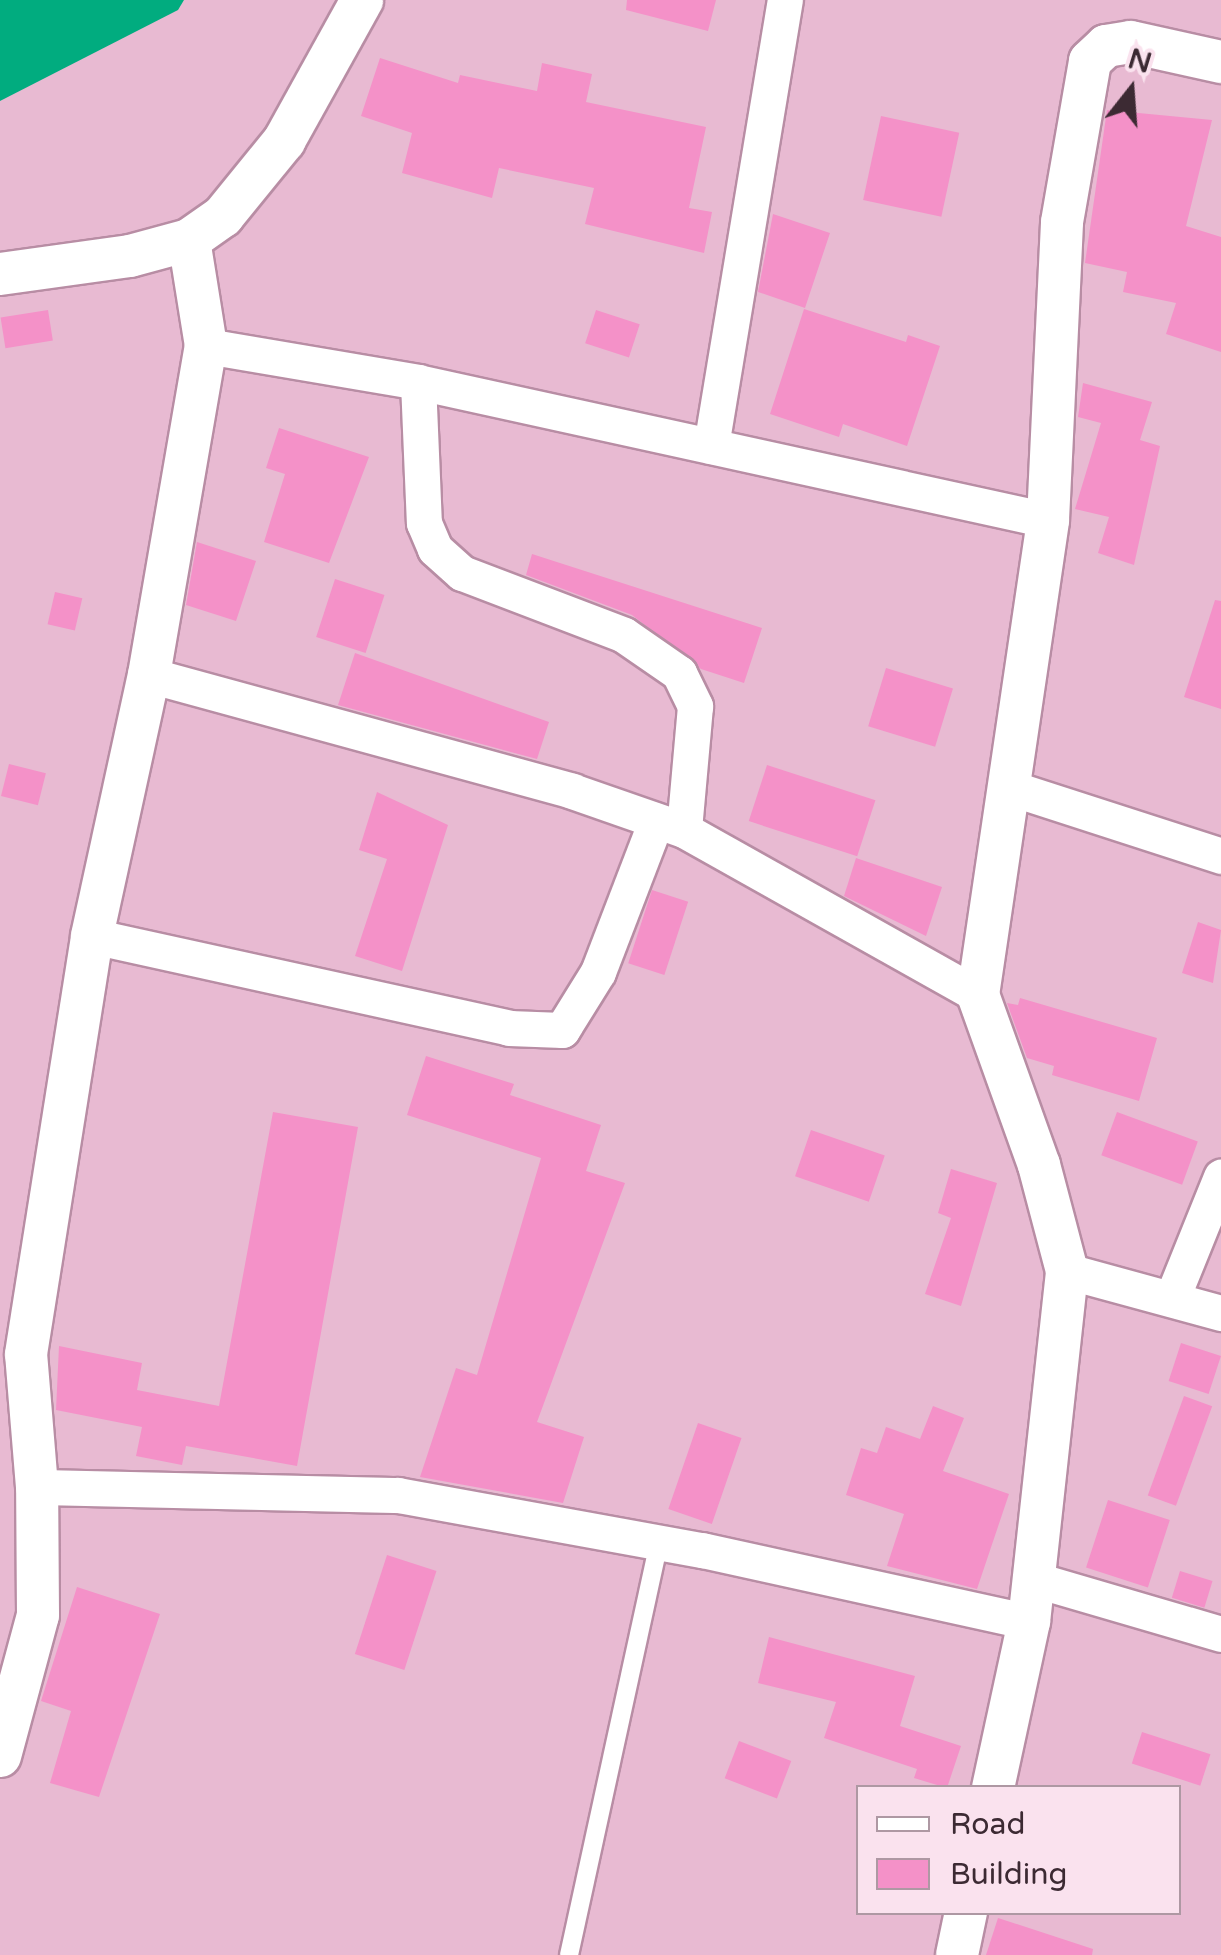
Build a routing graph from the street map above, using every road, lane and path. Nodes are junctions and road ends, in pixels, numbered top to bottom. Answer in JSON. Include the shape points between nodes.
{"nodes":[{"id":1,"x":362,"y":0,"type":"edge"},
{"id":2,"x":785,"y":0,"type":"edge"},
{"id":3,"x":1221,"y":62,"type":"edge"},
{"id":4,"x":189,"y":240,"type":"junction"},
{"id":5,"x":0,"y":274,"type":"edge"},
{"id":6,"x":206,"y":346,"type":"junction"},
{"id":7,"x":418,"y":382,"type":"junction"},
{"id":8,"x":711,"y":446,"type":"junction"},
{"id":9,"x":1048,"y":520,"type":"junction"},
{"id":10,"x":149,"y":675,"type":"junction"},
{"id":11,"x":1008,"y":787,"type":"junction"},
{"id":12,"x":670,"y":825,"type":"junction"},
{"id":13,"x":1221,"y":856,"type":"edge"},
{"id":14,"x":92,"y":936,"type":"junction"},
{"id":15,"x":978,"y":995,"type":"junction"},
{"id":16,"x":1221,"y":1177,"type":"edge"},
{"id":17,"x":1067,"y":1272,"type":"junction"},
{"id":18,"x":1172,"y":1298,"type":"junction"},
{"id":19,"x":1221,"y":1314,"type":"edge"},
{"id":20,"x":38,"y":1486,"type":"junction"},
{"id":21,"x":659,"y":1542,"type":"junction"},
{"id":22,"x":1034,"y":1579,"type":"junction"},
{"id":23,"x":1029,"y":1622,"type":"junction"},
{"id":24,"x":1221,"y":1634,"type":"edge"},
{"id":25,"x":0,"y":1756,"type":"edge"},
{"id":26,"x":994,"y":1785,"type":"edge"},
{"id":27,"x":965,"y":1915,"type":"edge"},
{"id":28,"x":569,"y":1955,"type":"edge"},
{"id":29,"x":956,"y":1955,"type":"edge"}],
"edges":[{"from":1,"to":4,"type":"street","via":[[284,141],[223,216]]},
{"from":2,"to":8,"type":"street"},
{"from":3,"to":9,"type":"street","via":[[1131,42],[1106,46],[1090,61],[1062,222]]},
{"from":4,"to":5,"type":"street","via":[[130,256]]},
{"from":4,"to":6,"type":"street"},
{"from":6,"to":7,"type":"street"},
{"from":6,"to":10,"type":"street"},
{"from":7,"to":8,"type":"street"},
{"from":7,"to":12,"type":"street","via":[[424,523],[435,549],[462,573],[624,635],[679,673],[694,706]]},
{"from":8,"to":9,"type":"street"},
{"from":9,"to":11,"type":"street"},
{"from":10,"to":12,"type":"street","via":[[572,791]]},
{"from":10,"to":14,"type":"street"},
{"from":11,"to":13,"type":"street"},
{"from":11,"to":15,"type":"street"},
{"from":12,"to":14,"type":"street","via":[[562,1030],[508,1028]]},
{"from":12,"to":15,"type":"street"},
{"from":14,"to":20,"type":"street","via":[[26,1354]]},
{"from":15,"to":17,"type":"street","via":[[1039,1164]]},
{"from":16,"to":18,"type":"street"},
{"from":17,"to":18,"type":"street"},
{"from":17,"to":22,"type":"street"},
{"from":18,"to":19,"type":"street"},
{"from":20,"to":21,"type":"street","via":[[398,1495]]},
{"from":20,"to":25,"type":"street","via":[[38,1614]]},
{"from":21,"to":23,"type":"street"},
{"from":21,"to":28,"type":"lane"},
{"from":22,"to":23,"type":"street"},
{"from":22,"to":24,"type":"street"},
{"from":23,"to":26,"type":"street"},
{"from":27,"to":29,"type":"street"}]}
